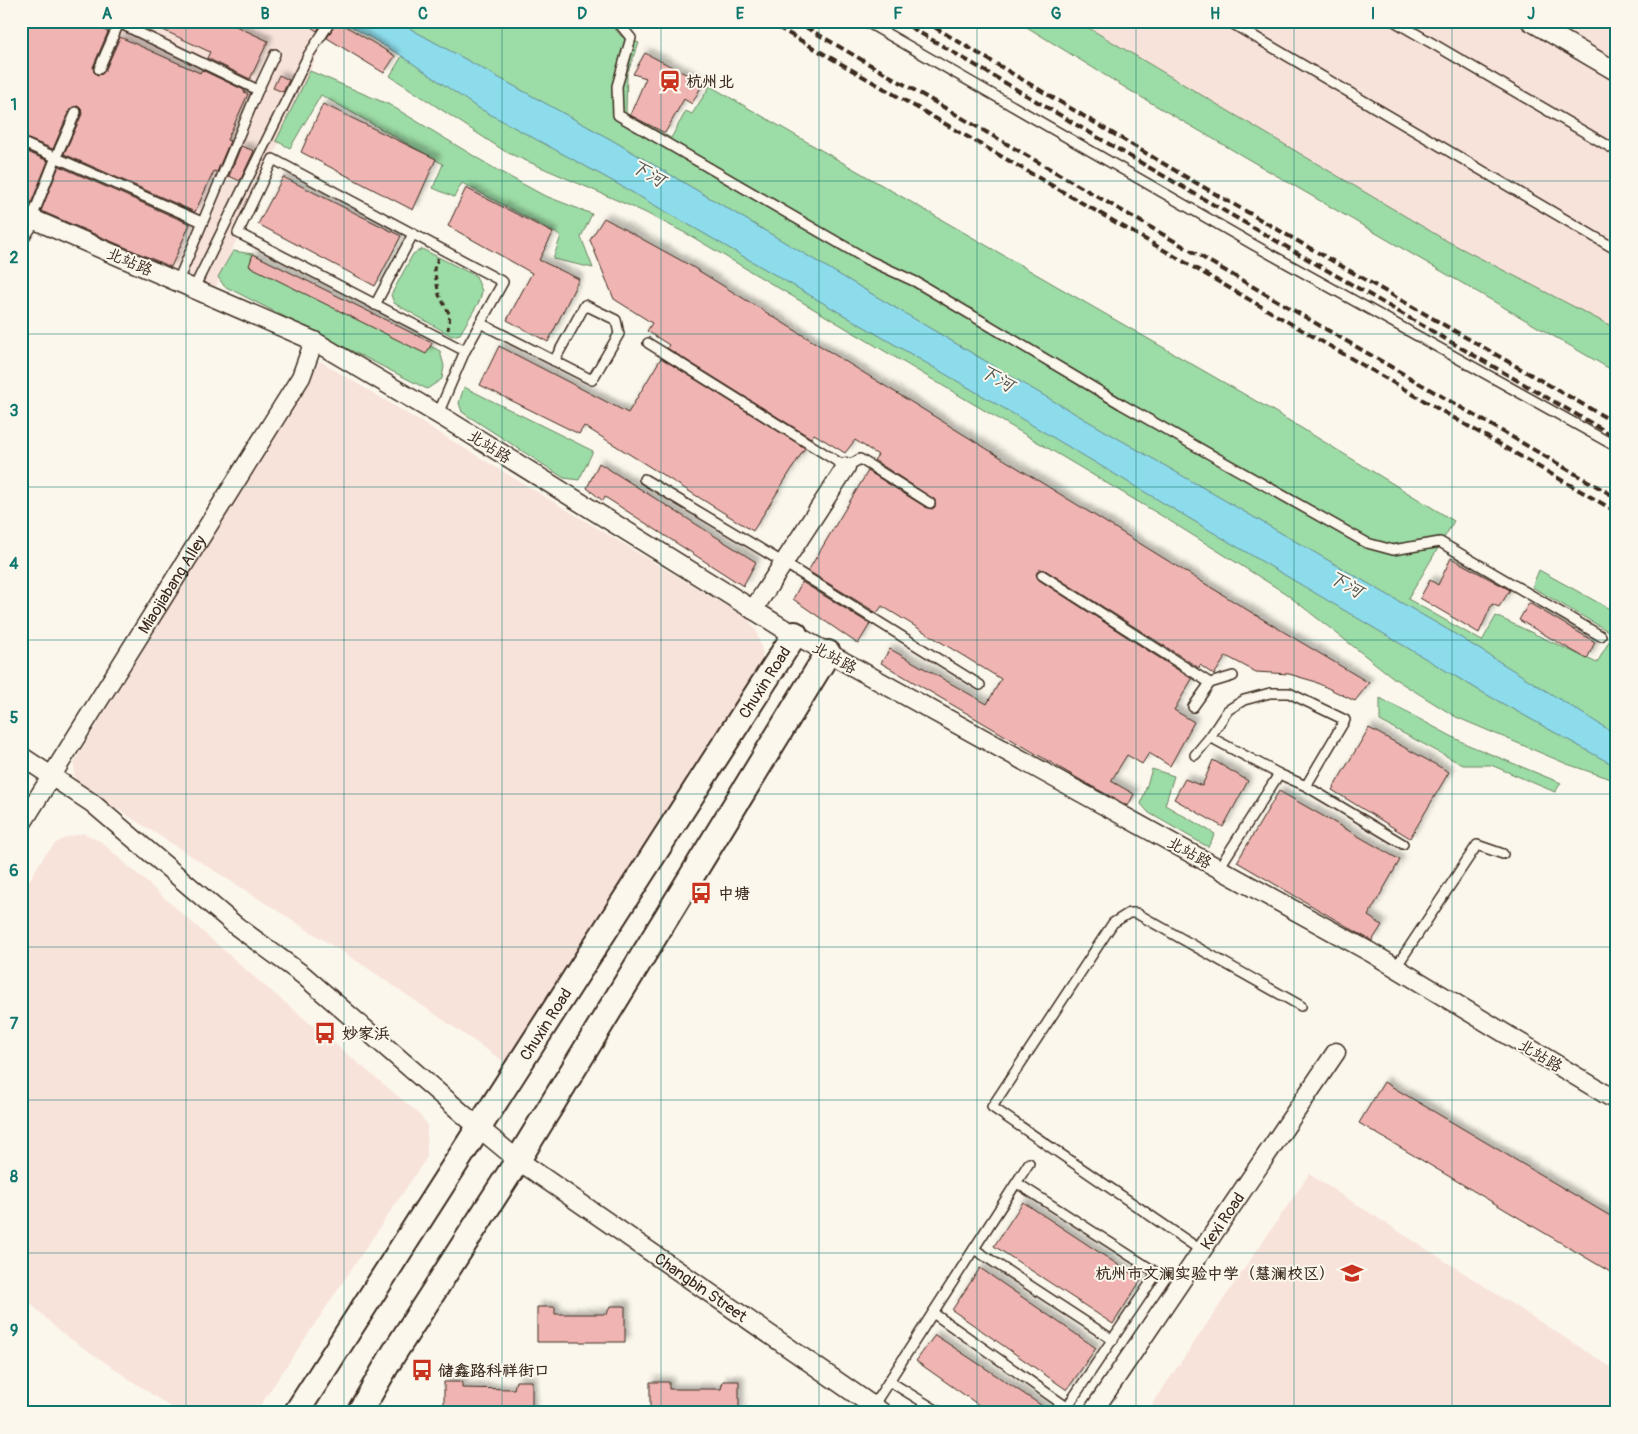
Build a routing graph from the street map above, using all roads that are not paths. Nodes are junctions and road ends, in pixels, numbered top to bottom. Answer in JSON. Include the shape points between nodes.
{"nodes":[{"id":1,"x":331,"y":21,"type":"edge"},
{"id":2,"x":617,"y":21,"type":"edge"},
{"id":3,"x":865,"y":21,"type":"edge"},
{"id":4,"x":1228,"y":21,"type":"edge"},
{"id":5,"x":1394,"y":21,"type":"edge"},
{"id":6,"x":1530,"y":21,"type":"edge"},
{"id":7,"x":117,"y":22,"type":"edge"},
{"id":8,"x":275,"y":54,"type":"dead end"},
{"id":9,"x":99,"y":69,"type":"dead end"},
{"id":10,"x":1617,"y":72,"type":"edge"},
{"id":11,"x":258,"y":90,"type":"junction"},
{"id":12,"x":76,"y":112,"type":"dead end"},
{"id":13,"x":21,"y":142,"type":"edge"},
{"id":14,"x":1617,"y":151,"type":"edge"},
{"id":15,"x":56,"y":157,"type":"junction"},
{"id":16,"x":26,"y":216,"type":"edge"},
{"id":17,"x":202,"y":222,"type":"junction"},
{"id":18,"x":414,"y":234,"type":"junction"},
{"id":19,"x":21,"y":235,"type":"edge"},
{"id":20,"x":1617,"y":250,"type":"edge"},
{"id":21,"x":186,"y":284,"type":"junction"},
{"id":22,"x":375,"y":305,"type":"junction"},
{"id":23,"x":480,"y":323,"type":"junction"},
{"id":24,"x":314,"y":341,"type":"junction"},
{"id":25,"x":648,"y":343,"type":"dead end"},
{"id":26,"x":465,"y":351,"type":"junction"},
{"id":27,"x":554,"y":360,"type":"junction"},
{"id":28,"x":438,"y":414,"type":"junction"},
{"id":29,"x":1617,"y":447,"type":"edge"},
{"id":30,"x":846,"y":467,"type":"junction"},
{"id":31,"x":644,"y":479,"type":"dead end"},
{"id":32,"x":930,"y":503,"type":"dead end"},
{"id":33,"x":784,"y":563,"type":"junction"},
{"id":34,"x":1042,"y":575,"type":"dead end"},
{"id":35,"x":753,"y":610,"type":"junction"},
{"id":36,"x":795,"y":634,"type":"junction"},
{"id":37,"x":1601,"y":636,"type":"dead end"},
{"id":38,"x":828,"y":653,"type":"junction"},
{"id":39,"x":1233,"y":676,"type":"dead end"},
{"id":40,"x":1210,"y":683,"type":"junction"},
{"id":41,"x":980,"y":685,"type":"dead end"},
{"id":42,"x":1193,"y":707,"type":"dead end"},
{"id":43,"x":1210,"y":737,"type":"junction"},
{"id":44,"x":1195,"y":755,"type":"dead end"},
{"id":45,"x":21,"y":756,"type":"edge"},
{"id":46,"x":1279,"y":774,"type":"junction"},
{"id":47,"x":52,"y":776,"type":"junction"},
{"id":48,"x":1306,"y":786,"type":"junction"},
{"id":49,"x":21,"y":825,"type":"edge"},
{"id":50,"x":1403,"y":844,"type":"dead end"},
{"id":51,"x":1503,"y":854,"type":"dead end"},
{"id":52,"x":1219,"y":868,"type":"junction"},
{"id":53,"x":1396,"y":967,"type":"junction"},
{"id":54,"x":1301,"y":1006,"type":"dead end"},
{"id":55,"x":1336,"y":1052,"type":"dead end"},
{"id":56,"x":1617,"y":1100,"type":"edge"},
{"id":57,"x":478,"y":1127,"type":"junction"},
{"id":58,"x":518,"y":1160,"type":"junction"},
{"id":59,"x":1029,"y":1163,"type":"dead end"},
{"id":60,"x":1017,"y":1183,"type":"junction"},
{"id":61,"x":974,"y":1249,"type":"junction"},
{"id":62,"x":1202,"y":1251,"type":"junction"},
{"id":63,"x":933,"y":1313,"type":"junction"},
{"id":64,"x":1113,"y":1340,"type":"junction"},
{"id":65,"x":889,"y":1381,"type":"junction"},
{"id":66,"x":878,"y":1409,"type":"edge"},
{"id":67,"x":1065,"y":1410,"type":"edge"},
{"id":68,"x":296,"y":1413,"type":"edge"},
{"id":69,"x":359,"y":1413,"type":"edge"},
{"id":70,"x":941,"y":1413,"type":"edge"},
{"id":71,"x":1092,"y":1413,"type":"edge"}],
"edges":[{"from":1,"to":21,"type":"lane"},
{"from":2,"to":37,"type":"lane","via":[[631,38],[617,86],[618,115],[868,260],[916,282],[1121,404],[1367,543],[1393,550],[1440,542]]},
{"from":3,"to":29,"type":"lane","via":[[1254,245]]},
{"from":4,"to":20,"type":"lane"},
{"from":5,"to":14,"type":"lane"},
{"from":6,"to":10,"type":"street"},
{"from":7,"to":9,"type":"lane"},
{"from":7,"to":11,"type":"lane"},
{"from":8,"to":11,"type":"lane"},
{"from":11,"to":17,"type":"lane"},
{"from":12,"to":15,"type":"lane"},
{"from":13,"to":15,"type":"lane"},
{"from":15,"to":16,"type":"lane"},
{"from":15,"to":17,"type":"lane"},
{"from":16,"to":19,"type":"street"},
{"from":16,"to":21,"type":"street","name":"北站路"},
{"from":17,"to":21,"type":"lane"},
{"from":18,"to":22,"type":"lane"},
{"from":18,"to":22,"type":"lane","via":[[273,159],[238,234]]},
{"from":18,"to":23,"type":"lane","via":[[503,282]]},
{"from":21,"to":24,"type":"street","name":"北站路"},
{"from":22,"to":26,"type":"lane"},
{"from":23,"to":26,"type":"lane"},
{"from":23,"to":27,"type":"lane"},
{"from":24,"to":28,"type":"street","name":"北站路"},
{"from":24,"to":47,"type":"street","name":"Miaojiabang Alley","via":[[301,378]]},
{"from":25,"to":30,"type":"lane"},
{"from":26,"to":28,"type":"lane"},
{"from":27,"to":27,"type":"lane","via":[[592,380],[619,334],[616,320],[585,304]]},
{"from":28,"to":35,"type":"street","name":"北站路"},
{"from":30,"to":32,"type":"lane","via":[[860,459]]},
{"from":30,"to":33,"type":"street"},
{"from":31,"to":33,"type":"lane"},
{"from":33,"to":35,"type":"street"},
{"from":33,"to":41,"type":"lane"},
{"from":34,"to":40,"type":"lane"},
{"from":35,"to":36,"type":"street","name":"北站路"},
{"from":36,"to":38,"type":"street","name":"北站路"},
{"from":36,"to":57,"type":"street","name":"Chuxin Road"},
{"from":38,"to":52,"type":"street","name":"北站路"},
{"from":38,"to":58,"type":"street"},
{"from":39,"to":40,"type":"lane"},
{"from":40,"to":42,"type":"lane"},
{"from":43,"to":44,"type":"lane"},
{"from":43,"to":46,"type":"lane"},
{"from":43,"to":48,"type":"lane","via":[[1228,710],[1244,700],[1270,693],[1289,693],[1345,720]]},
{"from":45,"to":47,"type":"street","name":"Changbin Street"},
{"from":46,"to":48,"type":"lane"},
{"from":46,"to":52,"type":"lane"},
{"from":47,"to":49,"type":"street","name":"Miaojiabang Alley"},
{"from":47,"to":57,"type":"street","name":"Changbin Street","via":[[92,803],[234,925],[303,974]]},
{"from":48,"to":50,"type":"lane"},
{"from":51,"to":53,"type":"lane","via":[[1477,844]]},
{"from":52,"to":53,"type":"street","name":"北站路"},
{"from":53,"to":56,"type":"street","name":"北站路"},
{"from":54,"to":62,"type":"lane","via":[[1136,913],[1129,913],[1113,923],[992,1107]]},
{"from":55,"to":62,"type":"street","name":"Kexi Road"},
{"from":57,"to":58,"type":"street","name":"Changbin Street"},
{"from":57,"to":68,"type":"street","name":"Chuxin Road"},
{"from":58,"to":66,"type":"street","name":"Changbin Street"},
{"from":58,"to":69,"type":"street"},
{"from":59,"to":60,"type":"lane"},
{"from":60,"to":61,"type":"lane"},
{"from":60,"to":64,"type":"lane","via":[[1157,1273]]},
{"from":61,"to":63,"type":"lane"},
{"from":61,"to":64,"type":"lane"},
{"from":62,"to":71,"type":"street","name":"Kexi Road"},
{"from":63,"to":65,"type":"lane"},
{"from":63,"to":67,"type":"lane"},
{"from":64,"to":67,"type":"lane"},
{"from":65,"to":66,"type":"lane"},
{"from":65,"to":70,"type":"lane"}]}
